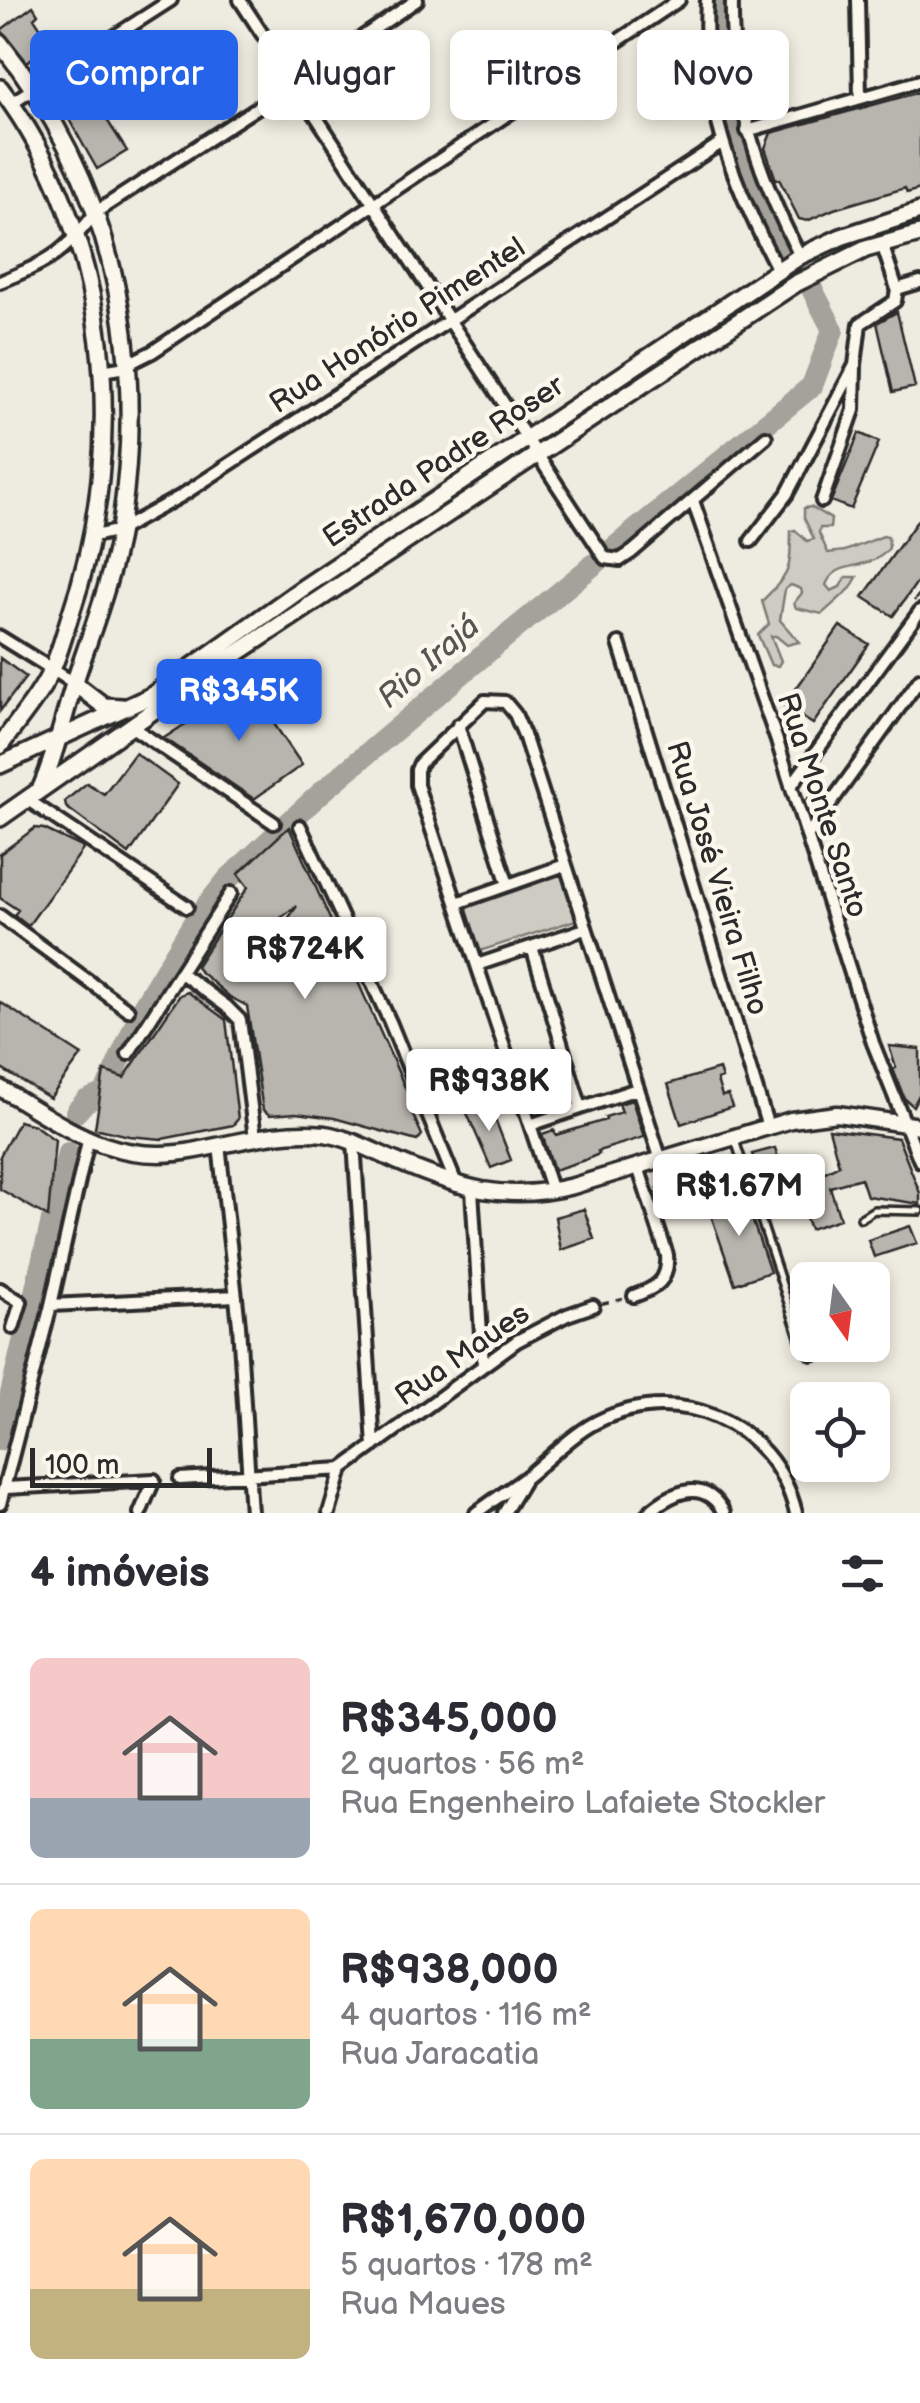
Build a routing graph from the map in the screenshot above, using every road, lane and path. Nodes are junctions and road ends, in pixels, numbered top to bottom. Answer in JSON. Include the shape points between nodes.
{"nodes":[{"id":1,"x":170,"y":0,"type":"edge"},
{"id":2,"x":240,"y":0,"type":"edge"},
{"id":3,"x":416,"y":0,"type":"edge"},
{"id":4,"x":679,"y":0,"type":"edge"},
{"id":5,"x":707,"y":0,"type":"edge"},
{"id":6,"x":732,"y":0,"type":"edge"},
{"id":7,"x":858,"y":0,"type":"edge"},
{"id":8,"x":124,"y":30,"type":"edge"},
{"id":9,"x":260,"y":30,"type":"edge"},
{"id":10,"x":373,"y":30,"type":"edge"},
{"id":11,"x":0,"y":43,"type":"edge"},
{"id":12,"x":30,"y":80,"type":"edge"},
{"id":13,"x":920,"y":81,"type":"edge"},
{"id":14,"x":0,"y":88,"type":"edge"},
{"id":15,"x":30,"y":92,"type":"edge"},
{"id":16,"x":860,"y":96,"type":"junction"},
{"id":17,"x":11,"y":103,"type":"junction"},
{"id":18,"x":258,"y":108,"type":"edge"},
{"id":19,"x":51,"y":120,"type":"edge"},
{"id":20,"x":318,"y":120,"type":"edge"},
{"id":21,"x":747,"y":131,"type":"junction"},
{"id":22,"x":722,"y":143,"type":"junction"},
{"id":23,"x":372,"y":204,"type":"junction"},
{"id":24,"x":920,"y":211,"type":"edge"},
{"id":25,"x":96,"y":212,"type":"junction"},
{"id":26,"x":920,"y":234,"type":"edge"},
{"id":27,"x":76,"y":239,"type":"junction"},
{"id":28,"x":882,"y":244,"type":"junction"},
{"id":29,"x":800,"y":256,"type":"junction"},
{"id":30,"x":778,"y":270,"type":"junction"},
{"id":31,"x":0,"y":282,"type":"edge"},
{"id":32,"x":920,"y":282,"type":"edge"},
{"id":33,"x":897,"y":288,"type":"junction"},
{"id":34,"x":448,"y":322,"type":"junction"},
{"id":35,"x":130,"y":364,"type":"junction"},
{"id":36,"x":855,"y":365,"type":"junction"},
{"id":37,"x":100,"y":371,"type":"junction"},
{"id":38,"x":766,"y":438,"type":"dead end"},
{"id":39,"x":531,"y":446,"type":"junction"},
{"id":40,"x":693,"y":501,"type":"junction"},
{"id":41,"x":822,"y":501,"type":"dead end"},
{"id":42,"x":120,"y":530,"type":"junction"},
{"id":43,"x":94,"y":536,"type":"junction"},
{"id":44,"x":751,"y":541,"type":"dead end"},
{"id":45,"x":920,"y":611,"type":"edge"},
{"id":46,"x":0,"y":637,"type":"edge"},
{"id":47,"x":620,"y":643,"type":"dead end"},
{"id":48,"x":52,"y":670,"type":"junction"},
{"id":49,"x":920,"y":679,"type":"edge"},
{"id":50,"x":74,"y":683,"type":"junction"},
{"id":51,"x":131,"y":706,"type":"junction"},
{"id":52,"x":458,"y":725,"type":"junction"},
{"id":53,"x":132,"y":728,"type":"junction"},
{"id":54,"x":59,"y":738,"type":"junction"},
{"id":55,"x":0,"y":746,"type":"edge"},
{"id":56,"x":0,"y":766,"type":"edge"},
{"id":57,"x":792,"y":786,"type":"junction"},
{"id":58,"x":33,"y":796,"type":"junction"},
{"id":59,"x":0,"y":818,"type":"edge"},
{"id":60,"x":274,"y":823,"type":"dead end"},
{"id":61,"x":300,"y":826,"type":"dead end"},
{"id":62,"x":807,"y":836,"type":"junction"},
{"id":63,"x":564,"y":865,"type":"junction"},
{"id":64,"x":508,"y":885,"type":"junction"},
{"id":65,"x":231,"y":893,"type":"dead end"},
{"id":66,"x":457,"y":904,"type":"junction"},
{"id":67,"x":186,"y":907,"type":"dead end"},
{"id":68,"x":0,"y":916,"type":"edge"},
{"id":69,"x":585,"y":930,"type":"junction"},
{"id":70,"x":532,"y":947,"type":"junction"},
{"id":71,"x":478,"y":966,"type":"junction"},
{"id":72,"x":181,"y":973,"type":"junction"},
{"id":73,"x":128,"y":1010,"type":"dead end"},
{"id":74,"x":128,"y":1054,"type":"dead end"},
{"id":75,"x":0,"y":1088,"type":"edge"},
{"id":76,"x":638,"y":1089,"type":"junction"},
{"id":77,"x":582,"y":1108,"type":"junction"},
{"id":78,"x":914,"y":1124,"type":"edge"},
{"id":79,"x":530,"y":1125,"type":"junction"},
{"id":80,"x":768,"y":1127,"type":"junction"},
{"id":81,"x":734,"y":1137,"type":"junction"},
{"id":82,"x":255,"y":1138,"type":"junction"},
{"id":83,"x":88,"y":1141,"type":"junction"},
{"id":84,"x":354,"y":1142,"type":"junction"},
{"id":85,"x":219,"y":1146,"type":"junction"},
{"id":86,"x":661,"y":1160,"type":"junction"},
{"id":87,"x":920,"y":1161,"type":"edge"},
{"id":88,"x":638,"y":1167,"type":"junction"},
{"id":89,"x":465,"y":1188,"type":"junction"},
{"id":90,"x":552,"y":1191,"type":"junction"},
{"id":91,"x":920,"y":1211,"type":"edge"},
{"id":92,"x":860,"y":1218,"type":"dead end"},
{"id":93,"x":0,"y":1289,"type":"edge"},
{"id":94,"x":236,"y":1296,"type":"junction"},
{"id":95,"x":634,"y":1296,"type":"joint"},
{"id":96,"x":51,"y":1305,"type":"junction"},
{"id":97,"x":593,"y":1306,"type":"joint"},
{"id":98,"x":790,"y":1310,"type":"edge"},
{"id":99,"x":13,"y":1328,"type":"dead end"},
{"id":100,"x":483,"y":1366,"type":"junction"},
{"id":101,"x":374,"y":1446,"type":"junction"},
{"id":102,"x":342,"y":1469,"type":"junction"},
{"id":103,"x":248,"y":1476,"type":"junction"},
{"id":104,"x":526,"y":1477,"type":"junction"},
{"id":105,"x":180,"y":1478,"type":"dead end"},
{"id":106,"x":6,"y":1488,"type":"junction"},
{"id":107,"x":0,"y":1504,"type":"edge"},
{"id":108,"x":140,"y":1513,"type":"edge"},
{"id":109,"x":251,"y":1513,"type":"edge"},
{"id":110,"x":330,"y":1513,"type":"edge"},
{"id":111,"x":476,"y":1513,"type":"edge"},
{"id":112,"x":504,"y":1513,"type":"edge"},
{"id":113,"x":648,"y":1513,"type":"edge"},
{"id":114,"x":724,"y":1513,"type":"edge"},
{"id":115,"x":796,"y":1513,"type":"edge"}],
"edges":[{"from":1,"to":8,"type":"street"},
{"from":2,"to":9,"type":"street"},
{"from":3,"to":10,"type":"street"},
{"from":4,"to":23,"type":"street"},
{"from":5,"to":22,"type":"street","via":[[706,70]]},
{"from":6,"to":21,"type":"street"},
{"from":7,"to":16,"type":"street"},
{"from":11,"to":12,"type":"main road"},
{"from":13,"to":16,"type":"street"},
{"from":14,"to":17,"type":"main road"},
{"from":15,"to":17,"type":"street"},
{"from":16,"to":21,"type":"street"},
{"from":17,"to":27,"type":"main road","via":[[52,177]]},
{"from":18,"to":25,"type":"street"},
{"from":19,"to":25,"type":"main road"},
{"from":20,"to":23,"type":"street"},
{"from":21,"to":29,"type":"street"},
{"from":22,"to":30,"type":"street"},
{"from":22,"to":34,"type":"street","name":"Rua Honório Pimentel"},
{"from":23,"to":34,"type":"street"},
{"from":23,"to":35,"type":"street"},
{"from":24,"to":29,"type":"main road","name":"Estrada Padre Roser"},
{"from":25,"to":27,"type":"street"},
{"from":25,"to":35,"type":"main road"},
{"from":26,"to":28,"type":"main road","name":"Estrada Padre Roser"},
{"from":27,"to":31,"type":"street","via":[[56,257]]},
{"from":27,"to":37,"type":"main road","via":[[94,304]]},
{"from":28,"to":33,"type":"street"},
{"from":28,"to":39,"type":"main road","name":"Estrada Padre Roser","via":[[795,284]]},
{"from":29,"to":30,"type":"main road","name":"Estrada Padre Roser"},
{"from":30,"to":39,"type":"main road","name":"Estrada Padre Roser"},
{"from":32,"to":33,"type":"street"},
{"from":33,"to":36,"type":"street","via":[[895,300],[860,324]]},
{"from":34,"to":39,"type":"street"},
{"from":34,"to":42,"type":"street","name":"Rua Honório Pimentel"},
{"from":35,"to":37,"type":"street"},
{"from":35,"to":42,"type":"main road"},
{"from":36,"to":41,"type":"street","via":[[854,410]]},
{"from":36,"to":44,"type":"street","via":[[787,494]]},
{"from":37,"to":43,"type":"main road","via":[[102,456]]},
{"from":38,"to":40,"type":"street"},
{"from":39,"to":40,"type":"street","via":[[602,554],[620,560]]},
{"from":39,"to":51,"type":"main road","name":"Estrada Padre Roser","via":[[300,590]]},
{"from":39,"to":53,"type":"main road","name":"Estrada Padre Roser"},
{"from":40,"to":57,"type":"street","name":"Rua Monte Santo"},
{"from":42,"to":43,"type":"street","name":"Rua Honório Pimentel"},
{"from":42,"to":50,"type":"main road"},
{"from":43,"to":48,"type":"main road"},
{"from":45,"to":57,"type":"street"},
{"from":46,"to":48,"type":"street"},
{"from":47,"to":80,"type":"street","name":"Rua José Vieira Filho"},
{"from":48,"to":50,"type":"street"},
{"from":48,"to":55,"type":"main road"},
{"from":49,"to":62,"type":"street"},
{"from":50,"to":51,"type":"main road","via":[[104,706]]},
{"from":50,"to":54,"type":"main road"},
{"from":51,"to":54,"type":"main road","name":"Estrada Padre Roser"},
{"from":52,"to":63,"type":"street","via":[[485,701],[499,699],[511,708]]},
{"from":52,"to":64,"type":"street"},
{"from":52,"to":66,"type":"street","via":[[420,763],[416,776]]},
{"from":53,"to":58,"type":"main road","name":"Estrada Padre Roser"},
{"from":53,"to":60,"type":"street"},
{"from":54,"to":56,"type":"main road","name":"Estrada Padre Roser"},
{"from":54,"to":58,"type":"main road"},
{"from":57,"to":62,"type":"street","name":"Rua Monte Santo"},
{"from":58,"to":59,"type":"main road","name":"Estrada Padre Roser"},
{"from":58,"to":67,"type":"street"},
{"from":61,"to":89,"type":"street"},
{"from":62,"to":78,"type":"street","name":"Rua Monte Santo","via":[[873,1043]]},
{"from":63,"to":64,"type":"street"},
{"from":63,"to":69,"type":"street"},
{"from":64,"to":66,"type":"street"},
{"from":65,"to":72,"type":"street"},
{"from":66,"to":71,"type":"street"},
{"from":68,"to":73,"type":"street"},
{"from":69,"to":70,"type":"street"},
{"from":69,"to":76,"type":"street"},
{"from":70,"to":71,"type":"street"},
{"from":70,"to":77,"type":"street"},
{"from":71,"to":79,"type":"street"},
{"from":72,"to":74,"type":"street"},
{"from":72,"to":82,"type":"street","via":[[240,1020]]},
{"from":75,"to":83,"type":"street"},
{"from":76,"to":77,"type":"street"},
{"from":76,"to":86,"type":"street"},
{"from":77,"to":79,"type":"street"},
{"from":78,"to":80,"type":"street","via":[[838,1114]]},
{"from":78,"to":87,"type":"street","name":"Rua Monte Santo"},
{"from":79,"to":90,"type":"street"},
{"from":80,"to":81,"type":"street"},
{"from":81,"to":86,"type":"street"},
{"from":81,"to":98,"type":"lane"},
{"from":82,"to":84,"type":"street","via":[[327,1134]]},
{"from":82,"to":85,"type":"street"},
{"from":83,"to":85,"type":"street","via":[[149,1155]]},
{"from":83,"to":96,"type":"street"},
{"from":84,"to":89,"type":"street"},
{"from":84,"to":101,"type":"street"},
{"from":85,"to":94,"type":"street"},
{"from":86,"to":88,"type":"street"},
{"from":88,"to":90,"type":"street"},
{"from":88,"to":95,"type":"street","via":[[668,1270]]},
{"from":89,"to":90,"type":"street"},
{"from":89,"to":100,"type":"street"},
{"from":91,"to":92,"type":"lane","via":[[874,1210]]},
{"from":93,"to":99,"type":"street","via":[[21,1302]]},
{"from":94,"to":96,"type":"street"},
{"from":94,"to":103,"type":"street"},
{"from":95,"to":97,"type":"path"},
{"from":96,"to":106,"type":"street"},
{"from":97,"to":100,"type":"street","name":"Rua Maues","via":[[542,1326]]},
{"from":100,"to":101,"type":"street","name":"Rua Maues"},
{"from":101,"to":102,"type":"street","name":"Rua Maues"},
{"from":102,"to":103,"type":"street"},
{"from":102,"to":110,"type":"street"},
{"from":103,"to":105,"type":"street"},
{"from":103,"to":109,"type":"street"},
{"from":104,"to":111,"type":"street"},
{"from":104,"to":112,"type":"street"},
{"from":104,"to":115,"type":"street","via":[[571,1438],[617,1414],[692,1409],[735,1424],[754,1439],[771,1458]]},
{"from":106,"to":107,"type":"street"},
{"from":106,"to":108,"type":"street","via":[[154,1480]]},
{"from":113,"to":114,"type":"street","via":[[692,1489],[706,1492]]}]}
